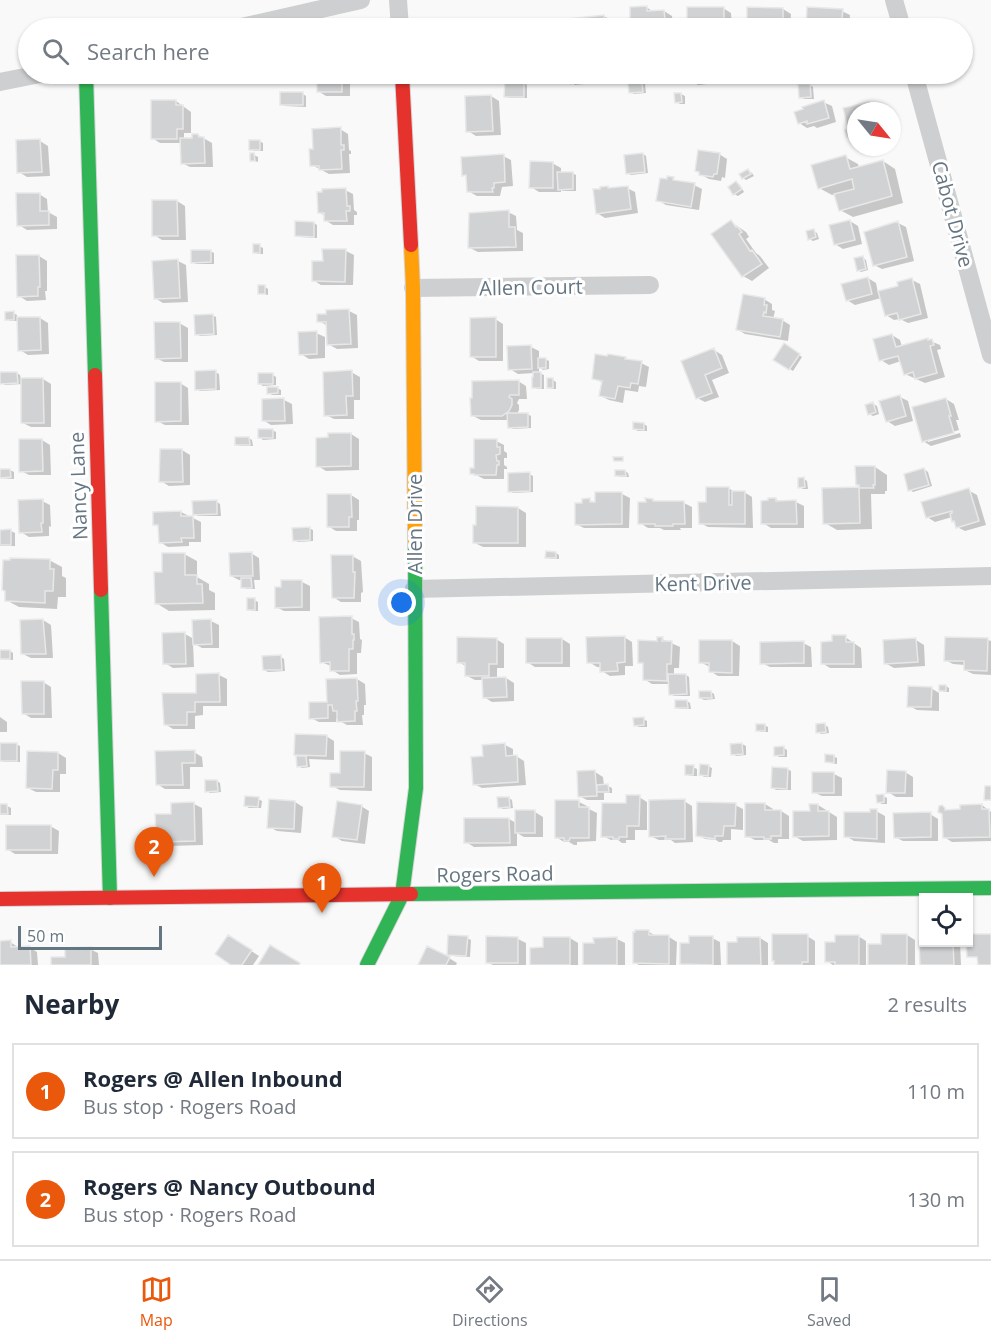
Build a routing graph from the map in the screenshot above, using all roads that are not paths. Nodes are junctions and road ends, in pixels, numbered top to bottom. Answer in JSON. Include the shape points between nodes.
{"nodes":[{"id":1,"x":361,"y":0,"type":"edge"},
{"id":2,"x":398,"y":0,"type":"edge"},
{"id":3,"x":894,"y":0,"type":"edge"},
{"id":4,"x":281,"y":18,"type":"edge"},
{"id":5,"x":399,"y":18,"type":"edge"},
{"id":6,"x":899,"y":18,"type":"edge"},
{"id":7,"x":18,"y":78,"type":"edge"},
{"id":8,"x":0,"y":82,"type":"edge"},
{"id":9,"x":86,"y":84,"type":"edge"},
{"id":10,"x":403,"y":84,"type":"edge"},
{"id":11,"x":917,"y":84,"type":"edge"},
{"id":12,"x":650,"y":285,"type":"dead end"},
{"id":13,"x":413,"y":288,"type":"junction"},
{"id":14,"x":991,"y":355,"type":"edge"},
{"id":15,"x":991,"y":576,"type":"edge"},
{"id":16,"x":414,"y":589,"type":"junction"},
{"id":17,"x":991,"y":888,"type":"edge"},
{"id":18,"x":402,"y":895,"type":"junction"},
{"id":19,"x":110,"y":898,"type":"junction"},
{"id":20,"x":0,"y":899,"type":"edge"},
{"id":21,"x":367,"y":965,"type":"edge"}],
"edges":[{"from":1,"to":4,"type":"street"},
{"from":2,"to":5,"type":"street"},
{"from":3,"to":6,"type":"street"},
{"from":7,"to":8,"type":"street"},
{"from":9,"to":19,"type":"street","name":"Nancy Lane"},
{"from":10,"to":13,"type":"street","name":"Allen Drive"},
{"from":11,"to":14,"type":"street","name":"Cabot Drive"},
{"from":12,"to":13,"type":"street","name":"Allen Court"},
{"from":13,"to":16,"type":"street","name":"Allen Drive"},
{"from":15,"to":16,"type":"street","name":"Kent Drive"},
{"from":16,"to":18,"type":"street","name":"Allen Drive","via":[[416,788]]},
{"from":17,"to":18,"type":"street","name":"Rogers Road"},
{"from":18,"to":19,"type":"street","name":"Rogers Road"},
{"from":18,"to":21,"type":"street","name":"Allen Drive"},
{"from":19,"to":20,"type":"street","name":"Rogers Road"}]}
